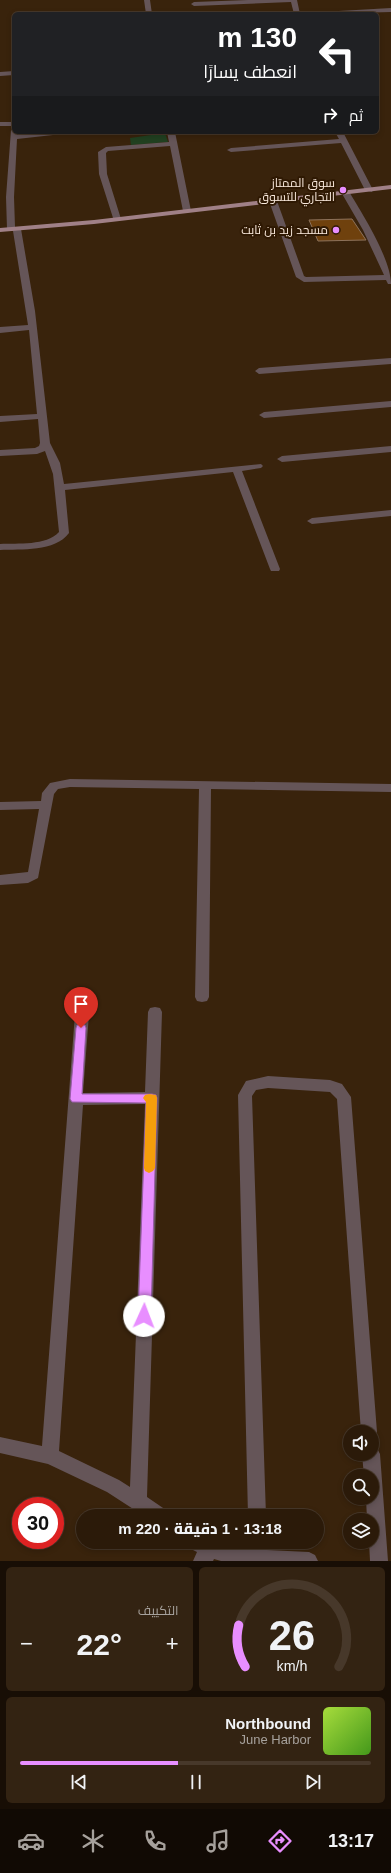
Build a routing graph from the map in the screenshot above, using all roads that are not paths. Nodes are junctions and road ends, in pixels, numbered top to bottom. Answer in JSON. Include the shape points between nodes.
{"nodes":[{"id":1,"x":147,"y":0,"type":"edge"},
{"id":2,"x":294,"y":0,"type":"edge"},
{"id":3,"x":194,"y":4,"type":"dead end"},
{"id":4,"x":391,"y":10,"type":"edge"},
{"id":5,"x":150,"y":12,"type":"edge"},
{"id":6,"x":297,"y":12,"type":"edge"},
{"id":7,"x":356,"y":12,"type":"edge"},
{"id":8,"x":12,"y":73,"type":"edge"},
{"id":9,"x":0,"y":74,"type":"edge"},
{"id":10,"x":0,"y":124,"type":"edge"},
{"id":11,"x":12,"y":124,"type":"edge"},
{"id":12,"x":14,"y":134,"type":"edge"},
{"id":13,"x":171,"y":134,"type":"edge"},
{"id":14,"x":340,"y":134,"type":"edge"},
{"id":15,"x":343,"y":141,"type":"junction"},
{"id":16,"x":173,"y":144,"type":"junction"},
{"id":17,"x":231,"y":150,"type":"dead end"},
{"id":18,"x":391,"y":187,"type":"edge"},
{"id":19,"x":369,"y":190,"type":"junction"},
{"id":20,"x":345,"y":192,"type":"junction"},
{"id":21,"x":273,"y":201,"type":"junction"},
{"id":22,"x":187,"y":211,"type":"junction"},
{"id":23,"x":117,"y":219,"type":"junction"},
{"id":24,"x":14,"y":229,"type":"junction"},
{"id":25,"x":0,"y":230,"type":"edge"},
{"id":26,"x":390,"y":279,"type":"edge"},
{"id":27,"x":33,"y":327,"type":"junction"},
{"id":28,"x":0,"y":330,"type":"edge"},
{"id":29,"x":391,"y":361,"type":"edge"},
{"id":30,"x":259,"y":371,"type":"dead end"},
{"id":31,"x":391,"y":404,"type":"edge"},
{"id":32,"x":264,"y":415,"type":"dead end"},
{"id":33,"x":41,"y":416,"type":"junction"},
{"id":34,"x":0,"y":419,"type":"edge"},
{"id":35,"x":45,"y":443,"type":"junction"},
{"id":36,"x":391,"y":449,"type":"edge"},
{"id":37,"x":0,"y":454,"type":"edge"},
{"id":38,"x":282,"y":459,"type":"dead end"},
{"id":39,"x":258,"y":466,"type":"dead end"},
{"id":40,"x":237,"y":469,"type":"junction"},
{"id":41,"x":59,"y":488,"type":"junction"},
{"id":42,"x":391,"y":513,"type":"edge"},
{"id":43,"x":312,"y":521,"type":"dead end"},
{"id":44,"x":0,"y":547,"type":"edge"},
{"id":45,"x":275,"y":569,"type":"dead end"},
{"id":46,"x":205,"y":785,"type":"junction"},
{"id":47,"x":391,"y":788,"type":"edge"},
{"id":48,"x":46,"y":805,"type":"junction"},
{"id":49,"x":0,"y":806,"type":"edge"},
{"id":50,"x":0,"y":880,"type":"edge"},
{"id":51,"x":202,"y":997,"type":"dead end"},
{"id":52,"x":155,"y":1012,"type":"dead end"},
{"id":53,"x":82,"y":1014,"type":"dead end"},
{"id":54,"x":152,"y":1098,"type":"junction"},
{"id":55,"x":76,"y":1099,"type":"junction"},
{"id":56,"x":368,"y":1425,"type":"edge"},
{"id":57,"x":0,"y":1445,"type":"edge"},
{"id":58,"x":50,"y":1456,"type":"junction"},
{"id":59,"x":372,"y":1461,"type":"edge"},
{"id":60,"x":138,"y":1502,"type":"junction"},
{"id":61,"x":149,"y":1509,"type":"edge"},
{"id":62,"x":257,"y":1509,"type":"edge"},
{"id":63,"x":258,"y":1550,"type":"edge"},
{"id":64,"x":203,"y":1551,"type":"edge"},
{"id":65,"x":309,"y":1561,"type":"edge"},
{"id":66,"x":379,"y":1561,"type":"edge"}],
"edges":[{"from":1,"to":5,"type":"street"},
{"from":2,"to":3,"type":"street"},
{"from":2,"to":6,"type":"street"},
{"from":4,"to":7,"type":"street"},
{"from":8,"to":9,"type":"street"},
{"from":10,"to":11,"type":"street"},
{"from":12,"to":24,"type":"street","via":[[10,197]]},
{"from":13,"to":16,"type":"street"},
{"from":14,"to":15,"type":"street"},
{"from":15,"to":17,"type":"street"},
{"from":15,"to":19,"type":"street"},
{"from":16,"to":22,"type":"street"},
{"from":16,"to":23,"type":"street","via":[[106,149],[102,152],[103,174]]},
{"from":18,"to":19,"type":"main road"},
{"from":19,"to":20,"type":"main road"},
{"from":20,"to":21,"type":"main road"},
{"from":20,"to":26,"type":"street","via":[[367,230]]},
{"from":21,"to":22,"type":"main road"},
{"from":21,"to":26,"type":"street","via":[[300,277],[304,280]]},
{"from":22,"to":23,"type":"main road"},
{"from":23,"to":24,"type":"main road"},
{"from":24,"to":25,"type":"main road"},
{"from":24,"to":27,"type":"street"},
{"from":27,"to":28,"type":"street"},
{"from":27,"to":33,"type":"street"},
{"from":29,"to":30,"type":"street"},
{"from":31,"to":32,"type":"street"},
{"from":33,"to":34,"type":"street"},
{"from":33,"to":35,"type":"street"},
{"from":35,"to":37,"type":"street","via":[[43,448],[36,451]]},
{"from":35,"to":41,"type":"street","via":[[53,457]]},
{"from":36,"to":38,"type":"street"},
{"from":39,"to":40,"type":"street"},
{"from":40,"to":41,"type":"street"},
{"from":40,"to":45,"type":"street"},
{"from":41,"to":44,"type":"street","via":[[64,533],[62,537],[51,542]]},
{"from":42,"to":43,"type":"street"},
{"from":46,"to":47,"type":"street"},
{"from":46,"to":48,"type":"street","via":[[70,784],[51,788]]},
{"from":46,"to":51,"type":"street"},
{"from":48,"to":49,"type":"street"},
{"from":48,"to":50,"type":"street","via":[[34,875],[28,878]]},
{"from":52,"to":54,"type":"street"},
{"from":53,"to":55,"type":"street"},
{"from":54,"to":55,"type":"street"},
{"from":54,"to":60,"type":"street"},
{"from":55,"to":58,"type":"street"},
{"from":56,"to":62,"type":"street","via":[[344,1097],[337,1088],[330,1086],[268,1082],[251,1085],[245,1095]]},
{"from":57,"to":58,"type":"street"},
{"from":58,"to":60,"type":"street","via":[[113,1486]]},
{"from":59,"to":66,"type":"street"},
{"from":60,"to":61,"type":"street"},
{"from":63,"to":64,"type":"street","via":[[226,1554]]},
{"from":63,"to":65,"type":"street"}]}
